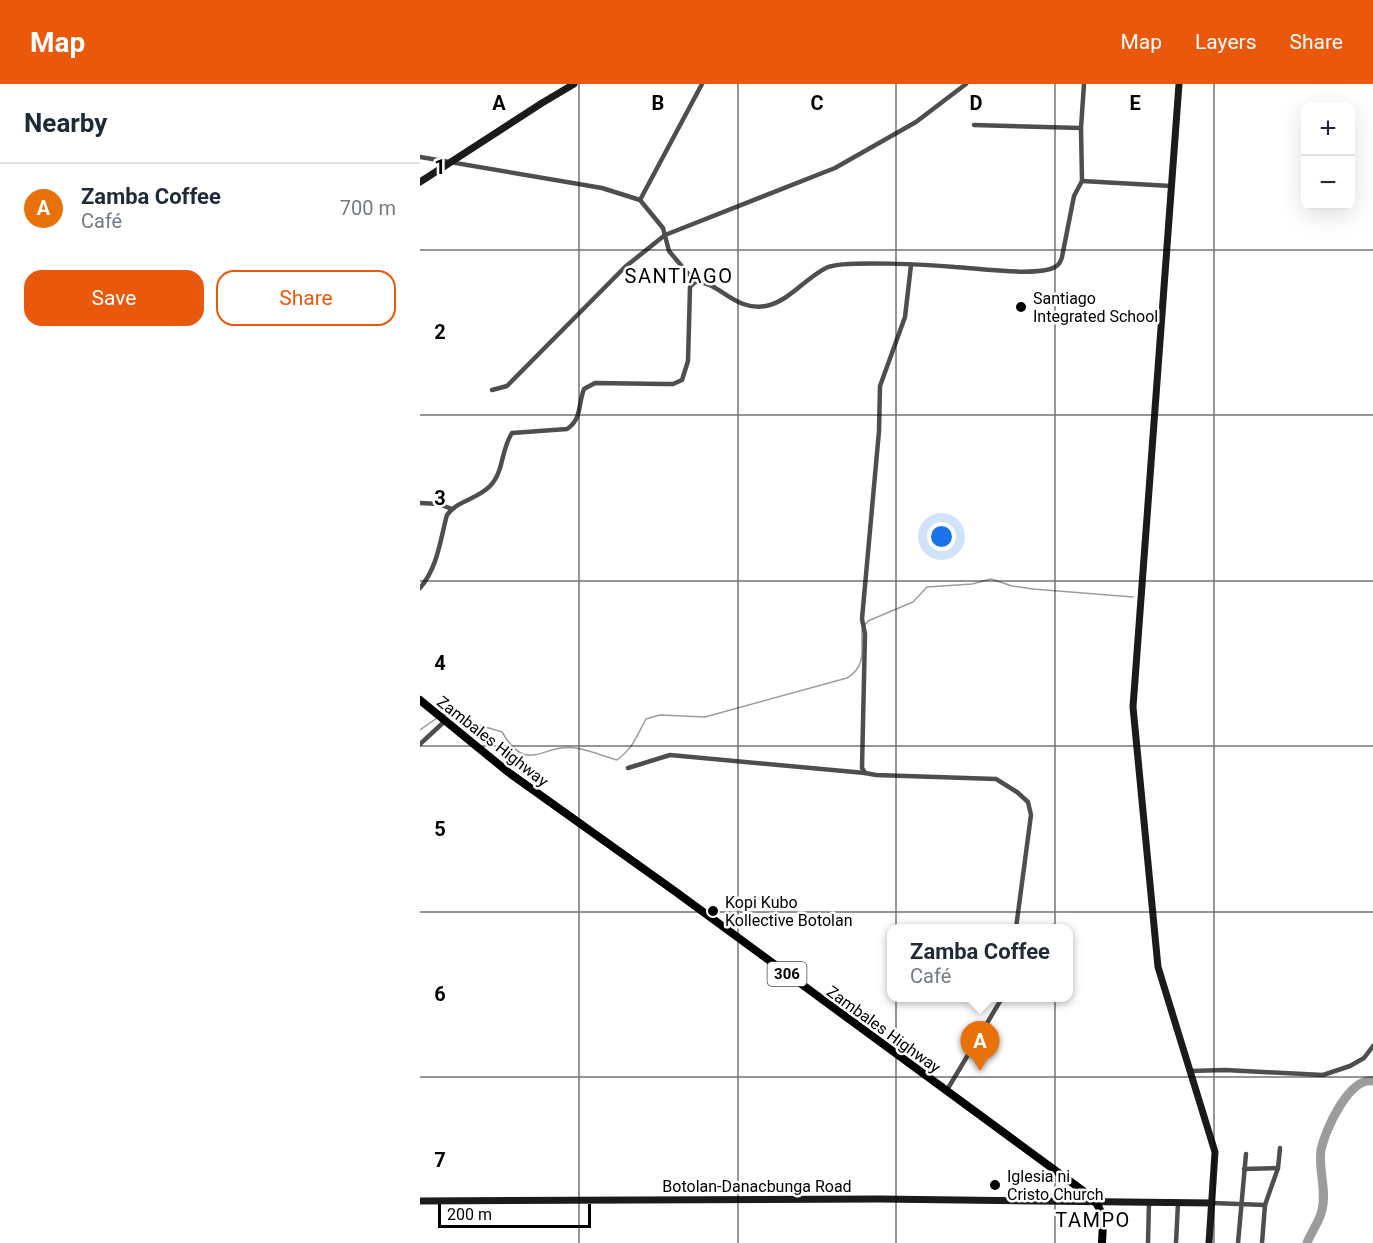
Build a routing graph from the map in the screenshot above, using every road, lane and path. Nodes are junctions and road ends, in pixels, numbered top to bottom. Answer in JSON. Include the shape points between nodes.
{"nodes":[{"id":1,"x":574,"y":84,"type":"edge"},
{"id":2,"x":702,"y":84,"type":"edge"},
{"id":3,"x":966,"y":84,"type":"edge"},
{"id":4,"x":1084,"y":84,"type":"edge"},
{"id":5,"x":1179,"y":84,"type":"edge"},
{"id":6,"x":974,"y":125,"type":"dead end"},
{"id":7,"x":1081,"y":129,"type":"junction"},
{"id":8,"x":420,"y":157,"type":"edge"},
{"id":9,"x":452,"y":162,"type":"junction"},
{"id":10,"x":1082,"y":181,"type":"junction"},
{"id":11,"x":420,"y":182,"type":"edge"},
{"id":12,"x":1171,"y":186,"type":"junction"},
{"id":13,"x":640,"y":200,"type":"junction"},
{"id":14,"x":665,"y":235,"type":"junction"},
{"id":15,"x":911,"y":265,"type":"junction"},
{"id":16,"x":694,"y":282,"type":"junction"},
{"id":17,"x":492,"y":390,"type":"dead end"},
{"id":18,"x":420,"y":503,"type":"edge"},
{"id":19,"x":452,"y":509,"type":"junction"},
{"id":20,"x":420,"y":588,"type":"edge"},
{"id":21,"x":420,"y":700,"type":"edge"},
{"id":22,"x":442,"y":718,"type":"junction"},
{"id":23,"x":420,"y":744,"type":"edge"},
{"id":24,"x":628,"y":768,"type":"dead end"},
{"id":25,"x":865,"y":773,"type":"junction"},
{"id":26,"x":1016,"y":924,"type":"edge"},
{"id":27,"x":1000,"y":1002,"type":"edge"},
{"id":28,"x":1373,"y":1046,"type":"edge"},
{"id":29,"x":1190,"y":1071,"type":"junction"},
{"id":30,"x":946,"y":1091,"type":"junction"},
{"id":31,"x":1280,"y":1148,"type":"dead end"},
{"id":32,"x":1246,"y":1154,"type":"dead end"},
{"id":33,"x":1244,"y":1168,"type":"junction"},
{"id":34,"x":1278,"y":1168,"type":"junction"},
{"id":35,"x":420,"y":1201,"type":"edge"},
{"id":36,"x":1095,"y":1201,"type":"junction"},
{"id":37,"x":1149,"y":1202,"type":"junction"},
{"id":38,"x":1178,"y":1203,"type":"junction"},
{"id":39,"x":1212,"y":1203,"type":"junction"},
{"id":40,"x":1241,"y":1203,"type":"junction"},
{"id":41,"x":1265,"y":1205,"type":"junction"},
{"id":42,"x":1102,"y":1243,"type":"edge"},
{"id":43,"x":1148,"y":1243,"type":"edge"},
{"id":44,"x":1176,"y":1243,"type":"edge"},
{"id":45,"x":1209,"y":1243,"type":"edge"},
{"id":46,"x":1238,"y":1243,"type":"edge"},
{"id":47,"x":1262,"y":1243,"type":"edge"}],
"edges":[{"from":1,"to":9,"type":"street"},
{"from":2,"to":13,"type":"street"},
{"from":3,"to":14,"type":"street","via":[[916,122],[835,168]]},
{"from":4,"to":7,"type":"street"},
{"from":5,"to":12,"type":"street"},
{"from":6,"to":7,"type":"street"},
{"from":7,"to":10,"type":"street"},
{"from":8,"to":9,"type":"street"},
{"from":9,"to":11,"type":"street"},
{"from":9,"to":13,"type":"street","via":[[602,188]]},
{"from":10,"to":12,"type":"street"},
{"from":10,"to":15,"type":"street","via":[[1074,196],[1061,262],[1053,268],[1008,272]]},
{"from":12,"to":29,"type":"street","via":[[1133,707],[1158,967]]},
{"from":13,"to":14,"type":"street","via":[[658,220]]},
{"from":14,"to":16,"type":"street","via":[[669,251]]},
{"from":14,"to":17,"type":"street","via":[[625,267],[507,386]]},
{"from":15,"to":16,"type":"street","via":[[835,265],[767,306],[737,302],[704,282]]},
{"from":15,"to":25,"type":"street","via":[[905,317],[880,386],[864,627],[861,768]]},
{"from":16,"to":19,"type":"street","via":[[690,288],[687,368],[682,380],[673,384],[595,383],[586,387],[574,424],[563,430],[512,433],[496,479],[484,492]]},
{"from":18,"to":19,"type":"street"},
{"from":19,"to":20,"type":"street","via":[[434,566]]},
{"from":21,"to":22,"type":"main road","name":"Zambales Highway","number":"306"},
{"from":22,"to":23,"type":"street"},
{"from":22,"to":30,"type":"main road","name":"Zambales Highway","number":"306","via":[[508,772]]},
{"from":24,"to":25,"type":"street","via":[[670,755]]},
{"from":25,"to":26,"type":"street","via":[[996,779],[1028,802],[1030,815]]},
{"from":27,"to":30,"type":"street"},
{"from":28,"to":29,"type":"street","via":[[1364,1058],[1323,1075]]},
{"from":29,"to":39,"type":"street","via":[[1215,1152]]},
{"from":30,"to":36,"type":"main road","name":"Zambales Highway","number":"306"},
{"from":31,"to":34,"type":"street"},
{"from":32,"to":33,"type":"street"},
{"from":33,"to":34,"type":"street"},
{"from":33,"to":40,"type":"street"},
{"from":34,"to":41,"type":"street"},
{"from":35,"to":36,"type":"street","name":"Botolan-Danacbunga Road"},
{"from":36,"to":37,"type":"street","name":"Botolan-Danacbunga Road"},
{"from":36,"to":42,"type":"main road","via":[[1102,1212]]},
{"from":37,"to":38,"type":"street","name":"Botolan-Danacbunga Road"},
{"from":37,"to":43,"type":"street"},
{"from":38,"to":39,"type":"street","name":"Botolan-Danacbunga Road"},
{"from":38,"to":44,"type":"street"},
{"from":39,"to":40,"type":"street"},
{"from":39,"to":45,"type":"street"},
{"from":40,"to":41,"type":"street"},
{"from":40,"to":46,"type":"street"},
{"from":41,"to":47,"type":"street"}]}
